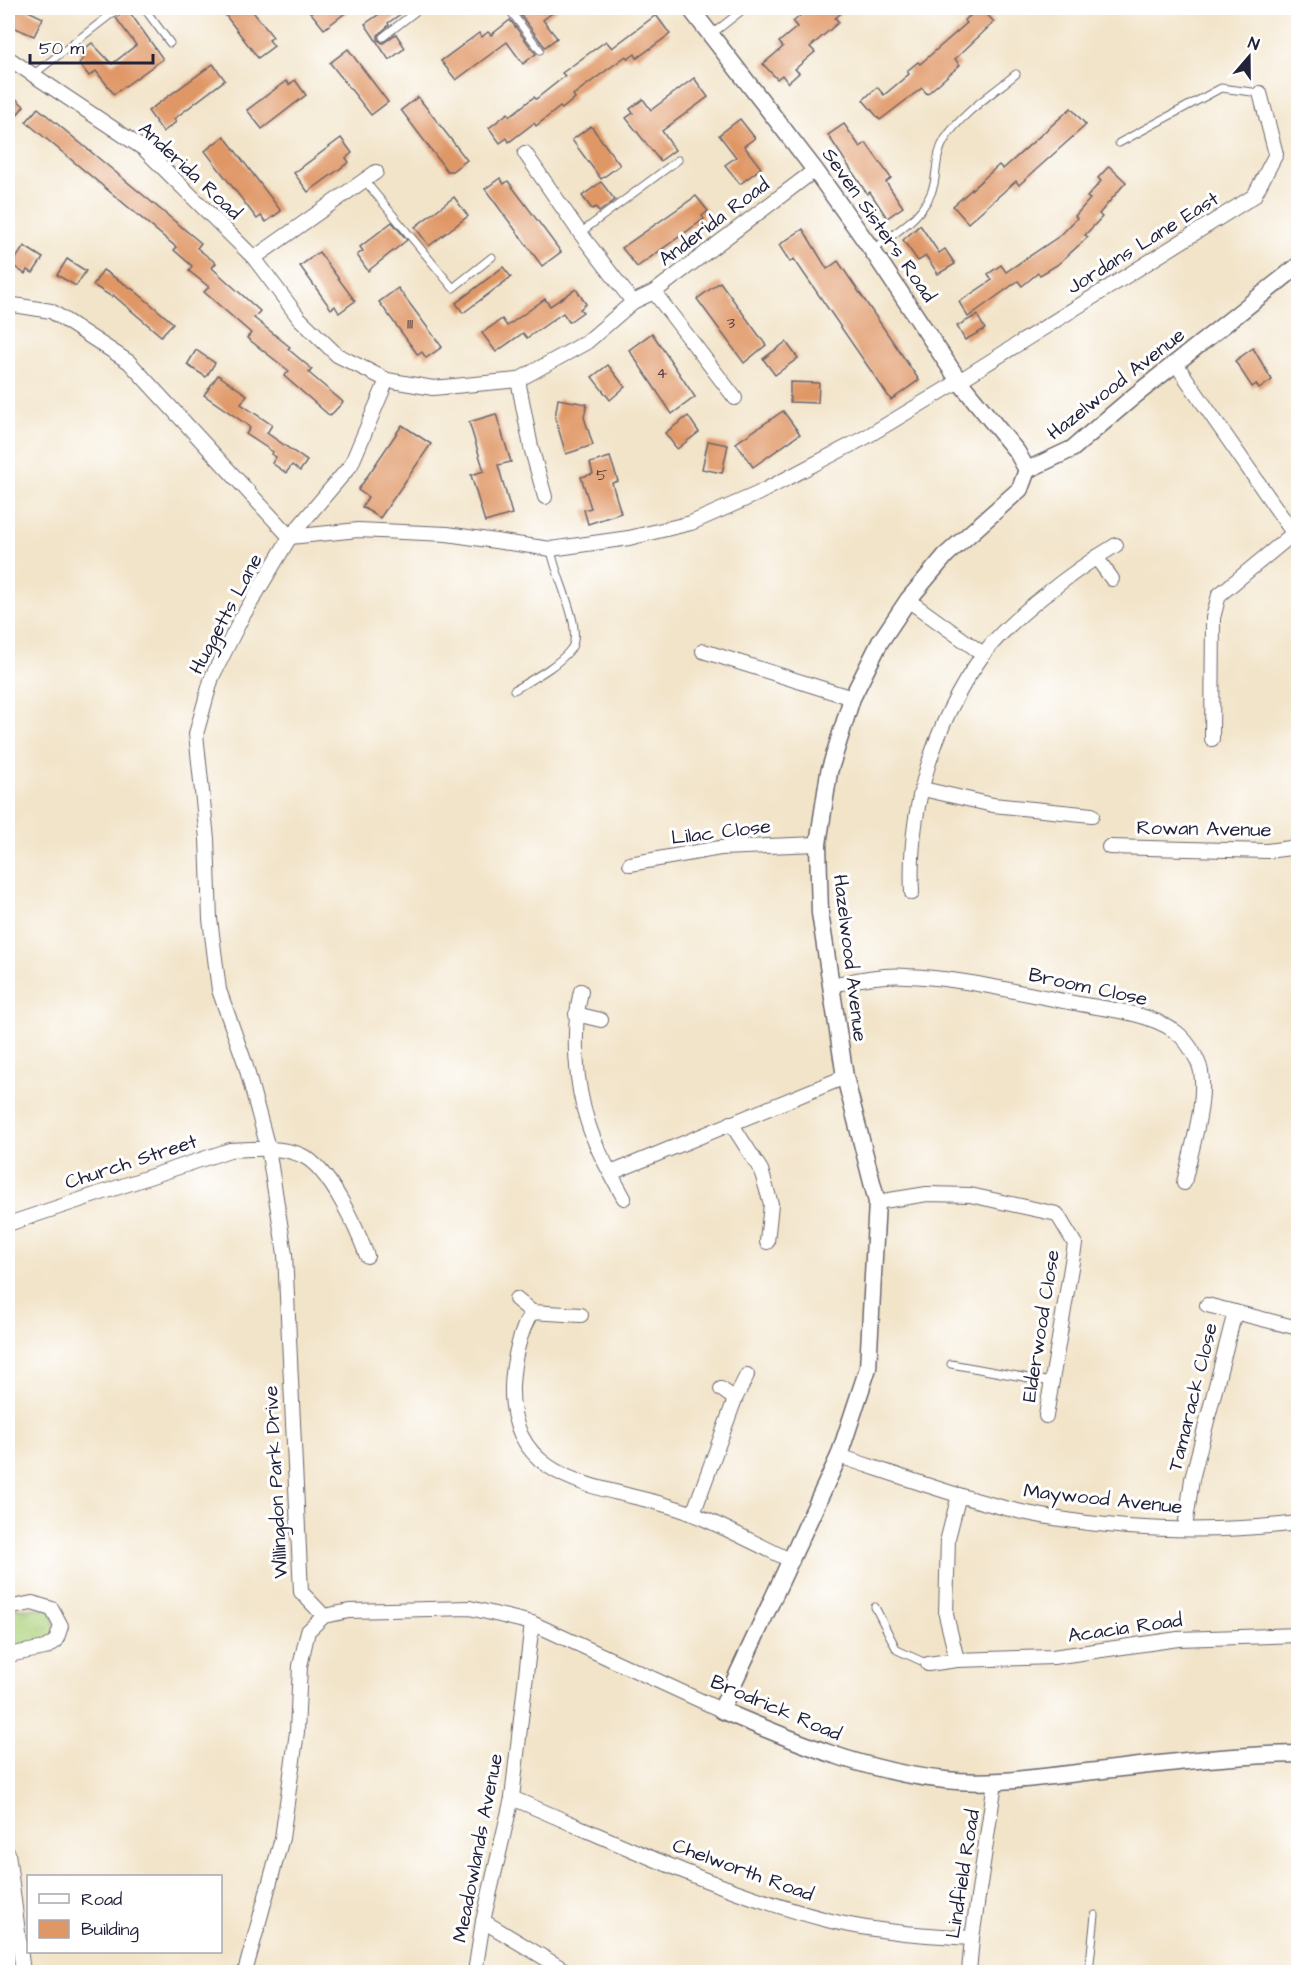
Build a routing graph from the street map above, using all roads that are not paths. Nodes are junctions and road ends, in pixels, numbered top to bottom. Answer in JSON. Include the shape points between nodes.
{"nodes":[{"id":1,"x":119,"y":8,"type":"edge"},
{"id":2,"x":144,"y":8,"type":"edge"},
{"id":3,"x":420,"y":8,"type":"edge"},
{"id":4,"x":508,"y":8,"type":"edge"},
{"id":5,"x":690,"y":8,"type":"edge"},
{"id":6,"x":745,"y":8,"type":"edge"},
{"id":7,"x":710,"y":35,"type":"junction"},
{"id":8,"x":383,"y":37,"type":"dead end"},
{"id":9,"x":170,"y":43,"type":"dead end"},
{"id":10,"x":540,"y":50,"type":"dead end"},
{"id":11,"x":8,"y":58,"type":"edge"},
{"id":12,"x":34,"y":74,"type":"junction"},
{"id":13,"x":1016,"y":74,"type":"dead end"},
{"id":14,"x":1260,"y":93,"type":"joint"},
{"id":15,"x":1119,"y":143,"type":"dead end"},
{"id":16,"x":525,"y":153,"type":"dead end"},
{"id":17,"x":678,"y":160,"type":"dead end"},
{"id":18,"x":815,"y":170,"type":"junction"},
{"id":19,"x":371,"y":177,"type":"joint"},
{"id":20,"x":580,"y":233,"type":"junction"},
{"id":21,"x":872,"y":250,"type":"junction"},
{"id":22,"x":492,"y":257,"type":"dead end"},
{"id":23,"x":254,"y":258,"type":"junction"},
{"id":24,"x":1299,"y":266,"type":"edge"},
{"id":25,"x":654,"y":292,"type":"junction"},
{"id":26,"x":633,"y":302,"type":"junction"},
{"id":27,"x":8,"y":304,"type":"edge"},
{"id":28,"x":1176,"y":364,"type":"junction"},
{"id":29,"x":387,"y":380,"type":"junction"},
{"id":30,"x":518,"y":380,"type":"junction"},
{"id":31,"x":959,"y":381,"type":"junction"},
{"id":32,"x":735,"y":398,"type":"dead end"},
{"id":33,"x":1027,"y":470,"type":"junction"},
{"id":34,"x":545,"y":496,"type":"dead end"},
{"id":35,"x":290,"y":537,"type":"junction"},
{"id":36,"x":1296,"y":537,"type":"edge"},
{"id":37,"x":1116,"y":546,"type":"dead end"},
{"id":38,"x":551,"y":549,"type":"junction"},
{"id":39,"x":1096,"y":557,"type":"junction"},
{"id":40,"x":1112,"y":579,"type":"dead end"},
{"id":41,"x":908,"y":600,"type":"junction"},
{"id":42,"x":704,"y":651,"type":"dead end"},
{"id":43,"x":983,"y":654,"type":"junction"},
{"id":44,"x":514,"y":690,"type":"dead end"},
{"id":45,"x":852,"y":698,"type":"junction"},
{"id":46,"x":1212,"y":739,"type":"dead end"},
{"id":47,"x":923,"y":789,"type":"junction"},
{"id":48,"x":1092,"y":815,"type":"dead end"},
{"id":49,"x":818,"y":844,"type":"junction"},
{"id":50,"x":1109,"y":847,"type":"dead end"},
{"id":51,"x":1299,"y":847,"type":"edge"},
{"id":52,"x":630,"y":864,"type":"dead end"},
{"id":53,"x":912,"y":892,"type":"dead end"},
{"id":54,"x":831,"y":985,"type":"junction"},
{"id":55,"x":581,"y":991,"type":"dead end"},
{"id":56,"x":576,"y":1014,"type":"junction"},
{"id":57,"x":601,"y":1020,"type":"dead end"},
{"id":58,"x":845,"y":1077,"type":"junction"},
{"id":59,"x":731,"y":1123,"type":"junction"},
{"id":60,"x":268,"y":1148,"type":"junction"},
{"id":61,"x":611,"y":1173,"type":"junction"},
{"id":62,"x":1184,"y":1183,"type":"dead end"},
{"id":63,"x":624,"y":1198,"type":"dead end"},
{"id":64,"x":877,"y":1202,"type":"junction"},
{"id":65,"x":8,"y":1224,"type":"edge"},
{"id":66,"x":767,"y":1242,"type":"dead end"},
{"id":67,"x":367,"y":1256,"type":"dead end"},
{"id":68,"x":516,"y":1299,"type":"dead end"},
{"id":69,"x":1207,"y":1305,"type":"dead end"},
{"id":70,"x":532,"y":1312,"type":"junction"},
{"id":71,"x":1235,"y":1312,"type":"junction"},
{"id":72,"x":581,"y":1315,"type":"dead end"},
{"id":73,"x":1299,"y":1328,"type":"edge"},
{"id":74,"x":951,"y":1364,"type":"dead end"},
{"id":75,"x":747,"y":1375,"type":"dead end"},
{"id":76,"x":1051,"y":1382,"type":"junction"},
{"id":77,"x":721,"y":1389,"type":"dead end"},
{"id":78,"x":735,"y":1399,"type":"junction"},
{"id":79,"x":1046,"y":1416,"type":"dead end"},
{"id":80,"x":839,"y":1456,"type":"junction"},
{"id":81,"x":959,"y":1495,"type":"junction"},
{"id":82,"x":693,"y":1514,"type":"junction"},
{"id":83,"x":1299,"y":1523,"type":"edge"},
{"id":84,"x":1185,"y":1528,"type":"junction"},
{"id":85,"x":792,"y":1561,"type":"junction"},
{"id":86,"x":875,"y":1607,"type":"dead end"},
{"id":87,"x":8,"y":1608,"type":"edge"},
{"id":88,"x":324,"y":1616,"type":"junction"},
{"id":89,"x":532,"y":1623,"type":"junction"},
{"id":90,"x":1299,"y":1635,"type":"edge"},
{"id":91,"x":8,"y":1655,"type":"edge"},
{"id":92,"x":957,"y":1660,"type":"junction"},
{"id":93,"x":928,"y":1664,"type":"joint"},
{"id":94,"x":721,"y":1710,"type":"junction"},
{"id":95,"x":1299,"y":1755,"type":"edge"},
{"id":96,"x":996,"y":1782,"type":"junction"},
{"id":97,"x":512,"y":1798,"type":"junction"},
{"id":98,"x":8,"y":1853,"type":"edge"},
{"id":99,"x":1095,"y":1915,"type":"dead end"},
{"id":100,"x":483,"y":1921,"type":"junction"},
{"id":101,"x":972,"y":1938,"type":"junction"},
{"id":102,"x":23,"y":1972,"type":"edge"},
{"id":103,"x":244,"y":1972,"type":"edge"},
{"id":104,"x":475,"y":1972,"type":"edge"},
{"id":105,"x":568,"y":1972,"type":"edge"},
{"id":106,"x":969,"y":1972,"type":"edge"},
{"id":107,"x":1089,"y":1972,"type":"edge"}],
"edges":[{"from":1,"to":12,"type":"lane"},
{"from":2,"to":9,"type":"lane"},
{"from":3,"to":8,"type":"lane"},
{"from":4,"to":10,"type":"lane"},
{"from":5,"to":7,"type":"street","name":"Seven Sisters Road"},
{"from":6,"to":7,"type":"lane"},
{"from":7,"to":18,"type":"street","name":"Seven Sisters Road"},
{"from":11,"to":12,"type":"street","name":"Anderida Road"},
{"from":12,"to":23,"type":"street","name":"Anderida Road","via":[[144,149]]},
{"from":13,"to":21,"type":"lane","via":[[955,126],[937,158],[930,197],[914,218]]},
{"from":14,"to":15,"type":"lane","via":[[1221,88]]},
{"from":14,"to":31,"type":"street","name":"Jordans Lane East","via":[[1276,154],[1254,196]]},
{"from":16,"to":20,"type":"street"},
{"from":17,"to":20,"type":"lane"},
{"from":18,"to":21,"type":"street","name":"Seven Sisters Road"},
{"from":18,"to":25,"type":"street","name":"Anderida Road"},
{"from":19,"to":22,"type":"lane","via":[[453,288]]},
{"from":19,"to":23,"type":"street"},
{"from":20,"to":26,"type":"street"},
{"from":21,"to":31,"type":"street","name":"Seven Sisters Road"},
{"from":23,"to":29,"type":"street","name":"Anderida Road","via":[[298,318],[337,355]]},
{"from":24,"to":28,"type":"street","name":"Hazelwood Avenue"},
{"from":25,"to":26,"type":"street","name":"Anderida Road"},
{"from":25,"to":32,"type":"street"},
{"from":26,"to":30,"type":"street","name":"Anderida Road","via":[[587,342]]},
{"from":27,"to":35,"type":"street","via":[[51,310],[129,362]]},
{"from":28,"to":33,"type":"street","name":"Hazelwood Avenue","via":[[1072,449]]},
{"from":28,"to":36,"type":"street"},
{"from":29,"to":30,"type":"street","name":"Anderida Road","via":[[433,388]]},
{"from":29,"to":35,"type":"street","name":"Huggetts Lane","via":[[351,465]]},
{"from":30,"to":34,"type":"street"},
{"from":31,"to":33,"type":"street","name":"Seven Sisters Road"},
{"from":31,"to":38,"type":"street","name":"Jordans Lane East","via":[[866,437],[691,523],[628,538]]},
{"from":33,"to":41,"type":"street","name":"Hazelwood Avenue","via":[[1020,489],[946,555]]},
{"from":35,"to":38,"type":"street","name":"Jordans Lane East","via":[[358,530],[436,533]]},
{"from":35,"to":60,"type":"street","name":"Huggetts Lane","via":[[212,677],[195,734],[219,990]]},
{"from":36,"to":46,"type":"street","via":[[1219,595],[1213,618]]},
{"from":37,"to":39,"type":"street"},
{"from":38,"to":44,"type":"lane","via":[[553,567],[576,628],[575,643],[565,655]]},
{"from":39,"to":40,"type":"street"},
{"from":39,"to":43,"type":"street","via":[[1048,593]]},
{"from":41,"to":43,"type":"street"},
{"from":41,"to":45,"type":"street","name":"Hazelwood Avenue","via":[[880,642]]},
{"from":42,"to":45,"type":"street"},
{"from":43,"to":47,"type":"street","via":[[944,722],[932,749]]},
{"from":45,"to":49,"type":"street","name":"Hazelwood Avenue","via":[[829,772]]},
{"from":47,"to":48,"type":"street","via":[[984,804]]},
{"from":47,"to":53,"type":"street","via":[[914,821]]},
{"from":49,"to":52,"type":"street","name":"Lilac Close","via":[[720,848]]},
{"from":49,"to":54,"type":"street","name":"Hazelwood Avenue","via":[[820,912]]},
{"from":50,"to":51,"type":"street","name":"Rowan Avenue","via":[[1267,851]]},
{"from":54,"to":58,"type":"street","name":"Hazelwood Avenue"},
{"from":54,"to":62,"type":"street","name":"Broom Close","via":[[905,975],[941,979],[1131,1015],[1174,1030],[1199,1064],[1201,1082]]},
{"from":55,"to":56,"type":"street"},
{"from":56,"to":57,"type":"street"},
{"from":56,"to":61,"type":"street","via":[[580,1079],[588,1123]]},
{"from":58,"to":59,"type":"street"},
{"from":58,"to":64,"type":"street","name":"Hazelwood Avenue"},
{"from":59,"to":61,"type":"street"},
{"from":59,"to":66,"type":"street","via":[[761,1170],[771,1204]]},
{"from":60,"to":65,"type":"street","name":"Church Street","via":[[231,1150]]},
{"from":60,"to":67,"type":"street","name":"Church Street","via":[[305,1157],[329,1181],[354,1219]]},
{"from":60,"to":88,"type":"street","name":"Willingdon Park Drive","via":[[285,1254],[301,1592]]},
{"from":61,"to":63,"type":"street"},
{"from":64,"to":76,"type":"street","name":"Elderwood Close","via":[[927,1194],[970,1195],[1057,1214],[1075,1244]]},
{"from":64,"to":80,"type":"street","name":"Hazelwood Avenue","via":[[868,1368]]},
{"from":68,"to":70,"type":"street"},
{"from":69,"to":71,"type":"street","name":"Tamarack Close"},
{"from":70,"to":72,"type":"street"},
{"from":70,"to":82,"type":"street","via":[[524,1324],[513,1377],[512,1410],[539,1461],[560,1475]]},
{"from":71,"to":73,"type":"street","name":"Tamarack Close"},
{"from":71,"to":84,"type":"street","name":"Tamarack Close","via":[[1194,1469]]},
{"from":74,"to":76,"type":"lane"},
{"from":75,"to":78,"type":"street"},
{"from":76,"to":79,"type":"street","name":"Elderwood Close"},
{"from":77,"to":78,"type":"street"},
{"from":78,"to":82,"type":"street"},
{"from":80,"to":81,"type":"street","name":"Maywood Avenue"},
{"from":80,"to":85,"type":"street","name":"Hazelwood Avenue"},
{"from":81,"to":84,"type":"street","name":"Maywood Avenue","via":[[1025,1512],[1105,1524]]},
{"from":81,"to":92,"type":"street","via":[[948,1538],[946,1615]]},
{"from":82,"to":85,"type":"street"},
{"from":83,"to":84,"type":"street","name":"Maywood Avenue"},
{"from":85,"to":94,"type":"street","name":"Hazelwood Avenue"},
{"from":86,"to":93,"type":"lane","via":[[897,1650]]},
{"from":87,"to":91,"type":"street","via":[[32,1603],[52,1609],[61,1626],[56,1641],[45,1648]]},
{"from":88,"to":89,"type":"street","name":"Brodrick Road","via":[[349,1611],[470,1608]]},
{"from":88,"to":103,"type":"street","via":[[308,1631],[300,1666],[297,1732],[282,1838]]},
{"from":89,"to":94,"type":"street","name":"Brodrick Road"},
{"from":89,"to":97,"type":"street","name":"Meadowlands Avenue"},
{"from":90,"to":92,"type":"street","name":"Acacia Road","via":[[1178,1639],[1053,1657]]},
{"from":92,"to":93,"type":"street","name":"Acacia Road"},
{"from":94,"to":96,"type":"street","name":"Brodrick Road","via":[[804,1746],[872,1767],[945,1780]]},
{"from":95,"to":96,"type":"street","name":"Brodrick Road","via":[[1209,1758]]},
{"from":96,"to":101,"type":"street","name":"Lindfield Road"},
{"from":97,"to":100,"type":"street","name":"Meadowlands Avenue"},
{"from":97,"to":101,"type":"street","name":"Chelworth Road","via":[[771,1904],[900,1933]]},
{"from":98,"to":102,"type":"street"},
{"from":99,"to":107,"type":"lane"},
{"from":100,"to":104,"type":"street","name":"Meadowlands Avenue"},
{"from":100,"to":105,"type":"street"},
{"from":101,"to":106,"type":"street","name":"Lindfield Road"}]}
